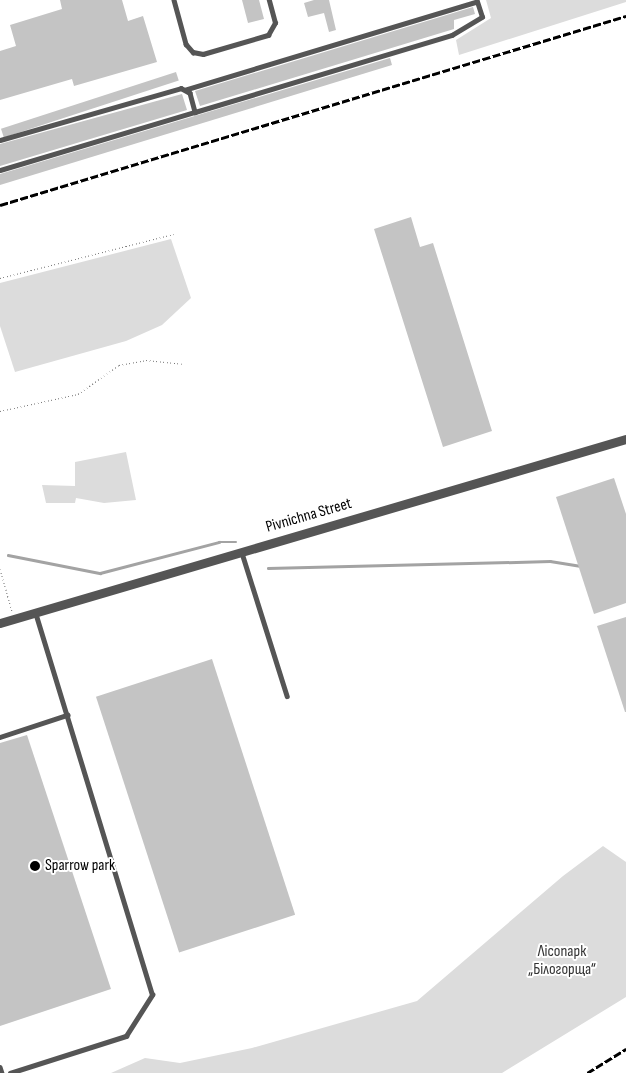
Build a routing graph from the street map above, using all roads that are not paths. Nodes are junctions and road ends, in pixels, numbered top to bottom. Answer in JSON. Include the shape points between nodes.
{"nodes":[{"id":1,"x":174,"y":0,"type":"edge"},
{"id":2,"x":269,"y":0,"type":"edge"},
{"id":3,"x":186,"y":90,"type":"junction"},
{"id":4,"x":195,"y":112,"type":"junction"},
{"id":5,"x":0,"y":140,"type":"edge"},
{"id":6,"x":0,"y":170,"type":"edge"},
{"id":7,"x":626,"y":439,"type":"edge"},
{"id":8,"x":242,"y":551,"type":"junction"},
{"id":9,"x":35,"y":612,"type":"junction"},
{"id":10,"x":0,"y":623,"type":"edge"},
{"id":11,"x":287,"y":696,"type":"dead end"},
{"id":12,"x":67,"y":715,"type":"junction"},
{"id":13,"x":0,"y":737,"type":"edge"},
{"id":14,"x":0,"y":1067,"type":"edge"},
{"id":15,"x":2,"y":1073,"type":"edge"},
{"id":16,"x":10,"y":1073,"type":"edge"}],
"edges":[{"from":1,"to":2,"type":"lane","via":[[186,44],[193,52],[203,54],[268,35],[275,23]]},
{"from":3,"to":4,"type":"lane","via":[[190,92]]},
{"from":3,"to":4,"type":"lane","via":[[477,2],[482,17],[452,35]]},
{"from":3,"to":5,"type":"lane","via":[[180,88]]},
{"from":4,"to":6,"type":"lane"},
{"from":7,"to":8,"type":"street","name":"Pivnichna Street"},
{"from":8,"to":9,"type":"street","name":"Pivnichna Street"},
{"from":8,"to":11,"type":"lane"},
{"from":9,"to":10,"type":"street","name":"Pivnichna Street"},
{"from":9,"to":12,"type":"lane"},
{"from":12,"to":13,"type":"lane"},
{"from":12,"to":16,"type":"lane","via":[[152,995],[126,1036]]},
{"from":14,"to":15,"type":"lane"}]}
